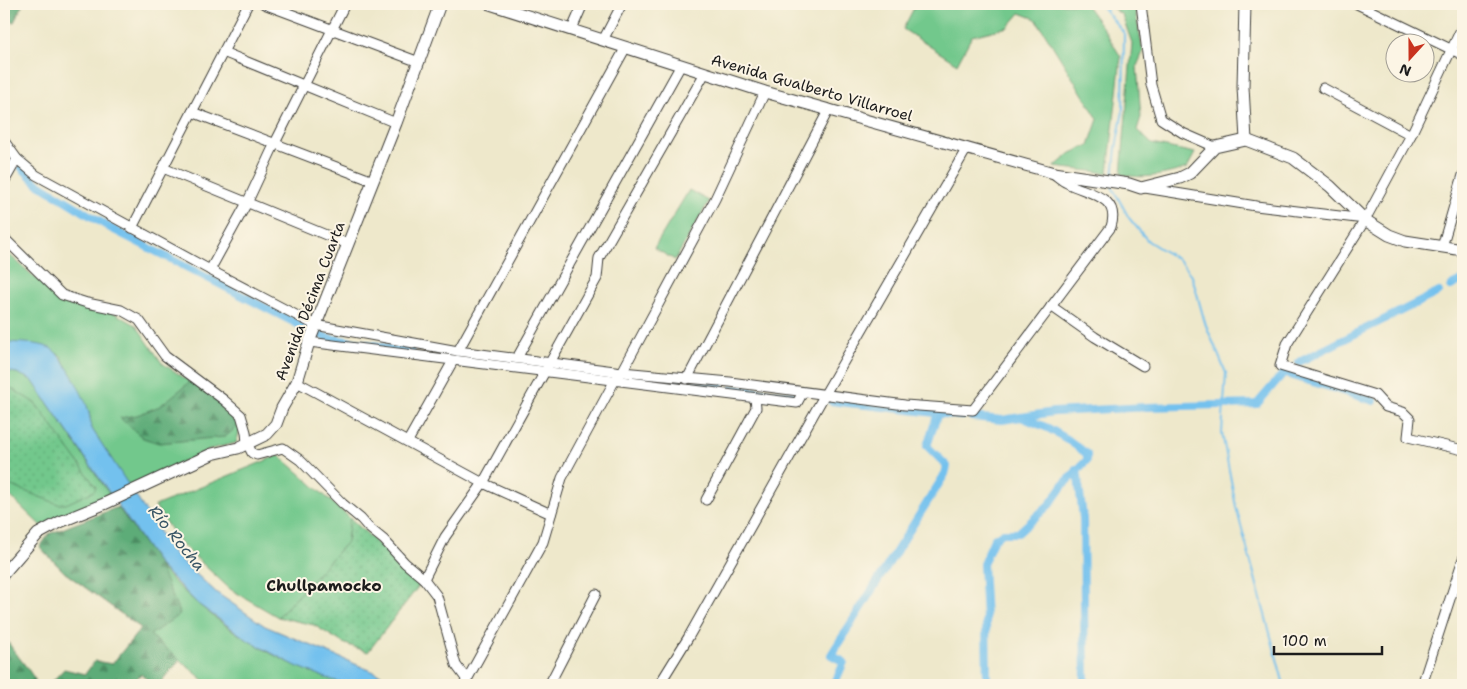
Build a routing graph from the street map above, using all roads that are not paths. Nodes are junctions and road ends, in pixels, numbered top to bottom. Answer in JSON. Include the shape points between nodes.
{"nodes":[{"id":1,"x":248,"y":4,"type":"edge"},
{"id":2,"x":264,"y":4,"type":"edge"},
{"id":3,"x":345,"y":4,"type":"edge"},
{"id":4,"x":440,"y":4,"type":"edge"},
{"id":5,"x":490,"y":4,"type":"edge"},
{"id":6,"x":584,"y":4,"type":"edge"},
{"id":7,"x":622,"y":4,"type":"edge"},
{"id":8,"x":1141,"y":4,"type":"edge"},
{"id":9,"x":1245,"y":4,"type":"edge"},
{"id":10,"x":1357,"y":4,"type":"edge"},
{"id":11,"x":1463,"y":25,"type":"edge"},
{"id":12,"x":572,"y":29,"type":"junction"},
{"id":13,"x":333,"y":30,"type":"junction"},
{"id":14,"x":603,"y":40,"type":"junction"},
{"id":15,"x":626,"y":47,"type":"junction"},
{"id":16,"x":1451,"y":50,"type":"junction"},
{"id":17,"x":223,"y":52,"type":"junction"},
{"id":18,"x":1463,"y":55,"type":"edge"},
{"id":19,"x":419,"y":62,"type":"junction"},
{"id":20,"x":681,"y":65,"type":"junction"},
{"id":21,"x":705,"y":73,"type":"junction"},
{"id":22,"x":304,"y":85,"type":"junction"},
{"id":23,"x":1323,"y":88,"type":"dead end"},
{"id":24,"x":765,"y":92,"type":"junction"},
{"id":25,"x":829,"y":109,"type":"junction"},
{"id":26,"x":192,"y":112,"type":"junction"},
{"id":27,"x":396,"y":123,"type":"junction"},
{"id":28,"x":1411,"y":135,"type":"junction"},
{"id":29,"x":1246,"y":140,"type":"junction"},
{"id":30,"x":4,"y":141,"type":"edge"},
{"id":31,"x":275,"y":143,"type":"junction"},
{"id":32,"x":1215,"y":147,"type":"junction"},
{"id":33,"x":967,"y":148,"type":"junction"},
{"id":34,"x":17,"y":159,"type":"junction"},
{"id":35,"x":164,"y":168,"type":"junction"},
{"id":36,"x":1054,"y":173,"type":"junction"},
{"id":37,"x":1463,"y":176,"type":"edge"},
{"id":38,"x":4,"y":182,"type":"edge"},
{"id":39,"x":373,"y":182,"type":"junction"},
{"id":40,"x":1140,"y":188,"type":"junction"},
{"id":41,"x":248,"y":201,"type":"junction"},
{"id":42,"x":1365,"y":220,"type":"junction"},
{"id":43,"x":132,"y":228,"type":"junction"},
{"id":44,"x":4,"y":238,"type":"edge"},
{"id":45,"x":348,"y":244,"type":"junction"},
{"id":46,"x":1442,"y":247,"type":"junction"},
{"id":47,"x":1463,"y":250,"type":"edge"},
{"id":48,"x":210,"y":270,"type":"junction"},
{"id":49,"x":1052,"y":306,"type":"junction"},
{"id":50,"x":315,"y":326,"type":"junction"},
{"id":51,"x":309,"y":342,"type":"junction"},
{"id":52,"x":458,"y":351,"type":"junction"},
{"id":53,"x":517,"y":358,"type":"junction"},
{"id":54,"x":453,"y":361,"type":"junction"},
{"id":55,"x":550,"y":362,"type":"junction"},
{"id":56,"x":1144,"y":366,"type":"dead end"},
{"id":57,"x":544,"y":371,"type":"junction"},
{"id":58,"x":622,"y":372,"type":"junction"},
{"id":59,"x":687,"y":379,"type":"junction"},
{"id":60,"x":615,"y":380,"type":"junction"},
{"id":61,"x":297,"y":382,"type":"junction"},
{"id":62,"x":803,"y":392,"type":"junction"},
{"id":63,"x":825,"y":394,"type":"junction"},
{"id":64,"x":755,"y":398,"type":"junction"},
{"id":65,"x":408,"y":442,"type":"junction"},
{"id":66,"x":247,"y":443,"type":"junction"},
{"id":67,"x":1463,"y":450,"type":"edge"},
{"id":68,"x":483,"y":483,"type":"junction"},
{"id":69,"x":706,"y":500,"type":"dead end"},
{"id":70,"x":551,"y":514,"type":"junction"},
{"id":71,"x":1463,"y":559,"type":"edge"},
{"id":72,"x":4,"y":573,"type":"edge"},
{"id":73,"x":1461,"y":574,"type":"edge"},
{"id":74,"x":424,"y":579,"type":"junction"},
{"id":75,"x":596,"y":594,"type":"dead end"},
{"id":76,"x":466,"y":682,"type":"edge"},
{"id":77,"x":550,"y":685,"type":"edge"},
{"id":78,"x":659,"y":685,"type":"edge"},
{"id":79,"x":1422,"y":685,"type":"edge"}],
"edges":[{"from":1,"to":17,"type":"street"},
{"from":2,"to":13,"type":"street"},
{"from":3,"to":13,"type":"street"},
{"from":4,"to":19,"type":"main road","name":"Avenida Décima Cuarta"},
{"from":5,"to":12,"type":"main road","name":"Avenida Gualberto Villarroel"},
{"from":6,"to":12,"type":"street"},
{"from":7,"to":14,"type":"street"},
{"from":8,"to":32,"type":"street","via":[[1151,85],[1161,119],[1182,133]]},
{"from":9,"to":29,"type":"main road","via":[[1243,87]]},
{"from":10,"to":16,"type":"street"},
{"from":11,"to":16,"type":"street"},
{"from":12,"to":14,"type":"main road","name":"Avenida Gualberto Villarroel"},
{"from":13,"to":19,"type":"street"},
{"from":13,"to":22,"type":"street"},
{"from":14,"to":15,"type":"main road","name":"Avenida Gualberto Villarroel"},
{"from":15,"to":20,"type":"main road","name":"Avenida Gualberto Villarroel"},
{"from":15,"to":52,"type":"street"},
{"from":16,"to":18,"type":"street"},
{"from":16,"to":28,"type":"street"},
{"from":17,"to":22,"type":"street"},
{"from":17,"to":26,"type":"street"},
{"from":19,"to":27,"type":"main road","name":"Avenida Décima Cuarta"},
{"from":20,"to":21,"type":"main road","name":"Avenida Gualberto Villarroel"},
{"from":20,"to":53,"type":"street"},
{"from":21,"to":24,"type":"main road","name":"Avenida Gualberto Villarroel"},
{"from":21,"to":55,"type":"street","via":[[599,258],[597,278]]},
{"from":22,"to":27,"type":"street"},
{"from":22,"to":31,"type":"street"},
{"from":23,"to":28,"type":"street"},
{"from":24,"to":25,"type":"main road","name":"Avenida Gualberto Villarroel"},
{"from":24,"to":58,"type":"street","via":[[715,199]]},
{"from":25,"to":33,"type":"main road","name":"Avenida Gualberto Villarroel"},
{"from":25,"to":59,"type":"street"},
{"from":26,"to":31,"type":"street"},
{"from":26,"to":35,"type":"street"},
{"from":27,"to":39,"type":"main road","name":"Avenida Décima Cuarta"},
{"from":28,"to":42,"type":"street"},
{"from":29,"to":32,"type":"main road"},
{"from":29,"to":42,"type":"main road","via":[[1293,158],[1330,186]]},
{"from":30,"to":34,"type":"street"},
{"from":31,"to":39,"type":"street"},
{"from":31,"to":41,"type":"street"},
{"from":32,"to":40,"type":"main road","via":[[1190,173]]},
{"from":33,"to":36,"type":"main road","name":"Avenida Gualberto Villarroel"},
{"from":33,"to":63,"type":"street"},
{"from":34,"to":38,"type":"street"},
{"from":34,"to":43,"type":"street","via":[[36,175]]},
{"from":35,"to":41,"type":"street"},
{"from":35,"to":43,"type":"street"},
{"from":36,"to":40,"type":"main road","name":"Avenida Gualberto Villarroel"},
{"from":36,"to":49,"type":"street","via":[[1066,183],[1110,204],[1114,220]]},
{"from":37,"to":46,"type":"street"},
{"from":39,"to":45,"type":"main road","name":"Avenida Décima Cuarta"},
{"from":40,"to":42,"type":"street"},
{"from":41,"to":45,"type":"street"},
{"from":41,"to":48,"type":"street"},
{"from":42,"to":46,"type":"main road","via":[[1405,241]]},
{"from":42,"to":67,"type":"street","via":[[1287,344],[1280,366],[1375,395],[1386,407],[1403,412],[1410,419],[1408,437]]},
{"from":43,"to":48,"type":"street"},
{"from":44,"to":66,"type":"street","via":[[62,295],[121,310],[139,320],[165,356],[241,415]]},
{"from":45,"to":50,"type":"main road","name":"Avenida Décima Cuarta"},
{"from":46,"to":47,"type":"main road"},
{"from":48,"to":50,"type":"street"},
{"from":49,"to":56,"type":"street"},
{"from":49,"to":63,"type":"street","via":[[973,410]]},
{"from":50,"to":51,"type":"main road","name":"Avenida Décima Cuarta"},
{"from":50,"to":52,"type":"street"},
{"from":51,"to":54,"type":"street"},
{"from":51,"to":61,"type":"main road","name":"Avenida Décima Cuarta"},
{"from":52,"to":53,"type":"street"},
{"from":53,"to":55,"type":"street"},
{"from":54,"to":57,"type":"street"},
{"from":54,"to":65,"type":"street"},
{"from":55,"to":57,"type":"street"},
{"from":55,"to":58,"type":"street"},
{"from":57,"to":60,"type":"street"},
{"from":57,"to":68,"type":"street"},
{"from":58,"to":59,"type":"street"},
{"from":58,"to":60,"type":"street"},
{"from":59,"to":62,"type":"street"},
{"from":60,"to":64,"type":"street"},
{"from":60,"to":70,"type":"street","via":[[562,478]]},
{"from":61,"to":65,"type":"street"},
{"from":61,"to":66,"type":"main road","name":"Avenida Décima Cuarta","via":[[276,424],[267,434]]},
{"from":62,"to":63,"type":"street"},
{"from":62,"to":64,"type":"street","via":[[797,403]]},
{"from":63,"to":78,"type":"street"},
{"from":64,"to":69,"type":"street","via":[[756,408]]},
{"from":65,"to":68,"type":"street"},
{"from":66,"to":72,"type":"main road","name":"Avenida Décima Cuarta","via":[[212,454],[60,522],[38,534]]},
{"from":66,"to":74,"type":"street","via":[[257,454],[283,448],[300,460]]},
{"from":68,"to":70,"type":"street"},
{"from":68,"to":74,"type":"street","via":[[445,537]]},
{"from":70,"to":76,"type":"street","via":[[543,542]]},
{"from":71,"to":73,"type":"street"},
{"from":73,"to":79,"type":"street"},
{"from":74,"to":76,"type":"street","via":[[437,596],[456,665]]},
{"from":75,"to":77,"type":"street"}]}
